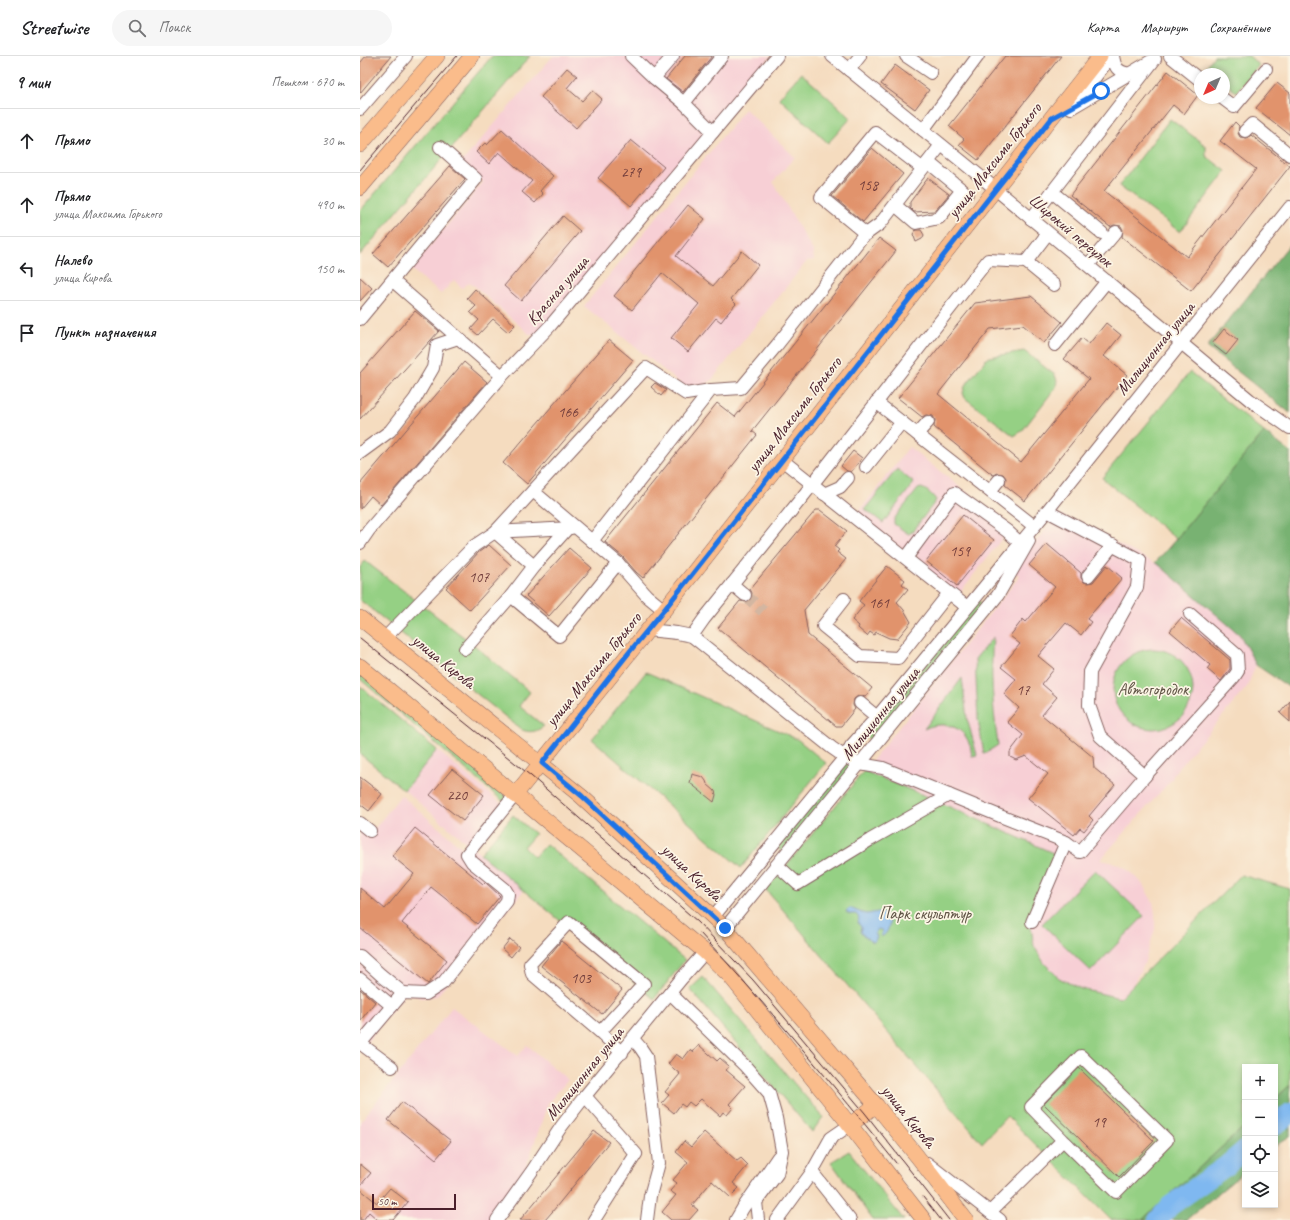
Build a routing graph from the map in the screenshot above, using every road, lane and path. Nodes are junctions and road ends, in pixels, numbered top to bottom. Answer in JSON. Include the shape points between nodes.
{"nodes":[{"id":1,"x":406,"y":56,"type":"edge"},
{"id":2,"x":436,"y":56,"type":"edge"},
{"id":3,"x":472,"y":56,"type":"edge"},
{"id":4,"x":631,"y":56,"type":"edge"},
{"id":5,"x":673,"y":56,"type":"edge"},
{"id":6,"x":722,"y":56,"type":"edge"},
{"id":7,"x":777,"y":56,"type":"edge"},
{"id":8,"x":832,"y":56,"type":"edge"},
{"id":9,"x":860,"y":56,"type":"edge"},
{"id":10,"x":906,"y":56,"type":"edge"},
{"id":11,"x":978,"y":56,"type":"edge"},
{"id":12,"x":1100,"y":56,"type":"edge"},
{"id":13,"x":1112,"y":56,"type":"edge"},
{"id":14,"x":1170,"y":56,"type":"edge"},
{"id":15,"x":1157,"y":57,"type":"edge"},
{"id":16,"x":1266,"y":69,"type":"dead end"},
{"id":17,"x":849,"y":70,"type":"junction"},
{"id":18,"x":931,"y":74,"type":"dead end"},
{"id":19,"x":1129,"y":74,"type":"junction"},
{"id":20,"x":1194,"y":75,"type":"edge"},
{"id":21,"x":654,"y":78,"type":"junction"},
{"id":22,"x":684,"y":103,"type":"junction"},
{"id":23,"x":1230,"y":104,"type":"edge"},
{"id":24,"x":1071,"y":108,"type":"junction"},
{"id":25,"x":360,"y":109,"type":"edge"},
{"id":26,"x":1052,"y":118,"type":"junction"},
{"id":27,"x":922,"y":130,"type":"junction"},
{"id":28,"x":1245,"y":131,"type":"dead end"},
{"id":29,"x":714,"y":132,"type":"junction"},
{"id":30,"x":360,"y":145,"type":"edge"},
{"id":31,"x":942,"y":145,"type":"junction"},
{"id":32,"x":440,"y":147,"type":"dead end"},
{"id":33,"x":1290,"y":155,"type":"edge"},
{"id":34,"x":925,"y":165,"type":"junction"},
{"id":35,"x":360,"y":188,"type":"edge"},
{"id":36,"x":996,"y":189,"type":"junction"},
{"id":37,"x":1052,"y":192,"type":"junction"},
{"id":38,"x":895,"y":205,"type":"junction"},
{"id":39,"x":1290,"y":207,"type":"edge"},
{"id":40,"x":1031,"y":219,"type":"junction"},
{"id":41,"x":1116,"y":232,"type":"dead end"},
{"id":42,"x":1048,"y":233,"type":"junction"},
{"id":43,"x":1102,"y":233,"type":"dead end"},
{"id":44,"x":866,"y":234,"type":"junction"},
{"id":45,"x":1026,"y":262,"type":"junction"},
{"id":46,"x":1088,"y":265,"type":"junction"},
{"id":47,"x":393,"y":280,"type":"junction"},
{"id":48,"x":1107,"y":281,"type":"junction"},
{"id":49,"x":1054,"y":285,"type":"dead end"},
{"id":50,"x":360,"y":319,"type":"edge"},
{"id":51,"x":458,"y":338,"type":"junction"},
{"id":52,"x":1182,"y":342,"type":"junction"},
{"id":53,"x":1055,"y":345,"type":"dead end"},
{"id":54,"x":502,"y":376,"type":"junction"},
{"id":55,"x":711,"y":390,"type":"junction"},
{"id":56,"x":876,"y":402,"type":"junction"},
{"id":57,"x":902,"y":422,"type":"junction"},
{"id":58,"x":928,"y":422,"type":"dead end"},
{"id":59,"x":1290,"y":428,"type":"edge"},
{"id":60,"x":917,"y":434,"type":"junction"},
{"id":61,"x":360,"y":453,"type":"edge"},
{"id":62,"x":782,"y":460,"type":"junction"},
{"id":63,"x":866,"y":467,"type":"dead end"},
{"id":64,"x":848,"y":478,"type":"dead end"},
{"id":65,"x":999,"y":480,"type":"dead end"},
{"id":66,"x":812,"y":484,"type":"junction"},
{"id":67,"x":533,"y":491,"type":"junction"},
{"id":68,"x":990,"y":491,"type":"junction"},
{"id":69,"x":824,"y":494,"type":"junction"},
{"id":70,"x":1047,"y":511,"type":"junction"},
{"id":71,"x":1034,"y":526,"type":"junction"},
{"id":72,"x":572,"y":528,"type":"junction"},
{"id":73,"x":494,"y":532,"type":"junction"},
{"id":74,"x":592,"y":541,"type":"junction"},
{"id":75,"x":360,"y":543,"type":"edge"},
{"id":76,"x":1020,"y":543,"type":"junction"},
{"id":77,"x":1113,"y":545,"type":"junction"},
{"id":78,"x":906,"y":558,"type":"junction"},
{"id":79,"x":618,"y":563,"type":"junction"},
{"id":80,"x":534,"y":566,"type":"junction"},
{"id":81,"x":1088,"y":576,"type":"dead end"},
{"id":82,"x":732,"y":584,"type":"junction"},
{"id":83,"x":949,"y":593,"type":"junction"},
{"id":84,"x":745,"y":595,"type":"tunnel mouth"},
{"id":85,"x":511,"y":596,"type":"junction"},
{"id":86,"x":844,"y":599,"type":"dead end"},
{"id":87,"x":967,"y":607,"type":"junction"},
{"id":88,"x":664,"y":610,"type":"junction"},
{"id":89,"x":1190,"y":614,"type":"dead end"},
{"id":90,"x":360,"y":618,"type":"edge"},
{"id":91,"x":648,"y":630,"type":"junction"},
{"id":92,"x":692,"y":636,"type":"junction"},
{"id":93,"x":385,"y":638,"type":"junction"},
{"id":94,"x":465,"y":650,"type":"dead end"},
{"id":95,"x":360,"y":666,"type":"edge"},
{"id":96,"x":860,"y":703,"type":"dead end"},
{"id":97,"x":877,"y":717,"type":"junction"},
{"id":98,"x":845,"y":757,"type":"junction"},
{"id":99,"x":542,"y":763,"type":"junction"},
{"id":100,"x":860,"y":764,"type":"junction"},
{"id":101,"x":1145,"y":776,"type":"junction"},
{"id":102,"x":515,"y":795,"type":"junction"},
{"id":103,"x":949,"y":795,"type":"junction"},
{"id":104,"x":360,"y":823,"type":"edge"},
{"id":105,"x":370,"y":831,"type":"dead end"},
{"id":106,"x":1066,"y":842,"type":"junction"},
{"id":107,"x":777,"y":865,"type":"junction"},
{"id":108,"x":713,"y":917,"type":"junction"},
{"id":109,"x":1032,"y":922,"type":"dead end"},
{"id":110,"x":725,"y":928,"type":"junction"},
{"id":111,"x":705,"y":952,"type":"junction"},
{"id":112,"x":360,"y":956,"type":"edge"},
{"id":113,"x":360,"y":979,"type":"edge"},
{"id":114,"x":403,"y":993,"type":"junction"},
{"id":115,"x":670,"y":994,"type":"junction"},
{"id":116,"x":392,"y":1006,"type":"junction"},
{"id":117,"x":600,"y":1032,"type":"junction"},
{"id":118,"x":633,"y":1039,"type":"junction"},
{"id":119,"x":360,"y":1044,"type":"edge"},
{"id":120,"x":622,"y":1053,"type":"junction"},
{"id":121,"x":392,"y":1067,"type":"dead end"},
{"id":122,"x":585,"y":1096,"type":"junction"},
{"id":123,"x":876,"y":1105,"type":"junction"},
{"id":124,"x":850,"y":1125,"type":"junction"},
{"id":125,"x":1063,"y":1140,"type":"junction"},
{"id":126,"x":782,"y":1151,"type":"junction"},
{"id":127,"x":917,"y":1156,"type":"junction"},
{"id":128,"x":812,"y":1172,"type":"junction"},
{"id":129,"x":990,"y":1212,"type":"junction"},
{"id":130,"x":497,"y":1220,"type":"edge"},
{"id":131,"x":594,"y":1220,"type":"edge"},
{"id":132,"x":647,"y":1220,"type":"edge"},
{"id":133,"x":736,"y":1220,"type":"edge"},
{"id":134,"x":758,"y":1220,"type":"edge"},
{"id":135,"x":777,"y":1220,"type":"edge"},
{"id":136,"x":850,"y":1220,"type":"edge"},
{"id":137,"x":924,"y":1220,"type":"edge"},
{"id":138,"x":966,"y":1220,"type":"edge"},
{"id":139,"x":1000,"y":1220,"type":"edge"}],
"edges":[{"from":1,"to":25,"type":"street"},
{"from":2,"to":30,"type":"main road"},
{"from":3,"to":35,"type":"main road"},
{"from":4,"to":21,"type":"street"},
{"from":5,"to":21,"type":"street"},
{"from":6,"to":22,"type":"street"},
{"from":7,"to":29,"type":"street","name":"Красная улица"},
{"from":8,"to":17,"type":"street","name":"Широкий переулок"},
{"from":9,"to":17,"type":"street"},
{"from":10,"to":18,"type":"street"},
{"from":11,"to":27,"type":"street"},
{"from":12,"to":26,"type":"main road","name":"улица Максима Горького"},
{"from":13,"to":19,"type":"street","via":[[1119,71]]},
{"from":13,"to":24,"type":"street"},
{"from":14,"to":20,"type":"street"},
{"from":15,"to":19,"type":"street"},
{"from":15,"to":37,"type":"street"},
{"from":16,"to":23,"type":"street","via":[[1234,107]]},
{"from":17,"to":27,"type":"street","name":"Широкий переулок"},
{"from":19,"to":24,"type":"street"},
{"from":21,"to":22,"type":"street"},
{"from":22,"to":29,"type":"street"},
{"from":24,"to":26,"type":"street"},
{"from":26,"to":36,"type":"main road","name":"улица Максима Горького"},
{"from":27,"to":31,"type":"street","name":"Широкий переулок"},
{"from":28,"to":33,"type":"street","via":[[1252,124]]},
{"from":29,"to":54,"type":"street","name":"Красная улица","via":[[550,326]]},
{"from":31,"to":34,"type":"street"},
{"from":31,"to":36,"type":"street","name":"Широкий переулок"},
{"from":32,"to":47,"type":"street","via":[[476,179]]},
{"from":34,"to":38,"type":"street"},
{"from":34,"to":38,"type":"street","via":[[964,192],[939,218],[916,222]]},
{"from":34,"to":44,"type":"street","via":[[875,132],[821,197]]},
{"from":36,"to":40,"type":"street","name":"Широкий переулок"},
{"from":36,"to":62,"type":"main road","name":"улица Максима Горького"},
{"from":37,"to":40,"type":"street"},
{"from":37,"to":43,"type":"street"},
{"from":38,"to":44,"type":"street","via":[[880,224]]},
{"from":39,"to":52,"type":"street","name":"Милиционная улица"},
{"from":40,"to":42,"type":"street","name":"Широкий переулок"},
{"from":41,"to":46,"type":"street"},
{"from":42,"to":45,"type":"street"},
{"from":42,"to":46,"type":"street","name":"Широкий переулок"},
{"from":44,"to":55,"type":"street","via":[[741,388]]},
{"from":45,"to":49,"type":"street"},
{"from":45,"to":56,"type":"street","via":[[988,260]]},
{"from":46,"to":48,"type":"street","name":"Широкий переулок"},
{"from":47,"to":50,"type":"street"},
{"from":47,"to":51,"type":"street"},
{"from":48,"to":52,"type":"street","name":"Широкий переулок"},
{"from":48,"to":53,"type":"street"},
{"from":51,"to":54,"type":"street"},
{"from":51,"to":61,"type":"street","via":[[437,346],[433,368],[415,399],[390,431]]},
{"from":52,"to":59,"type":"street","name":"Широкий переулок","via":[[1250,400]]},
{"from":52,"to":70,"type":"street","name":"Милиционная улица"},
{"from":54,"to":75,"type":"street","name":"Красная улица"},
{"from":55,"to":67,"type":"street","via":[[686,394],[646,368]]},
{"from":55,"to":74,"type":"street"},
{"from":56,"to":57,"type":"street"},
{"from":56,"to":66,"type":"street"},
{"from":57,"to":60,"type":"street"},
{"from":57,"to":63,"type":"street"},
{"from":58,"to":60,"type":"street"},
{"from":60,"to":68,"type":"street"},
{"from":62,"to":66,"type":"street"},
{"from":62,"to":88,"type":"main road","name":"улица Максима Горького"},
{"from":64,"to":69,"type":"street","via":[[840,488]]},
{"from":65,"to":68,"type":"street"},
{"from":66,"to":69,"type":"street"},
{"from":66,"to":82,"type":"street"},
{"from":67,"to":72,"type":"street"},
{"from":67,"to":73,"type":"street"},
{"from":68,"to":71,"type":"street"},
{"from":69,"to":78,"type":"street"},
{"from":70,"to":71,"type":"street","name":"Милиционная улица"},
{"from":70,"to":77,"type":"street"},
{"from":70,"to":100,"type":"street","name":"Милиционная улица","via":[[998,595]]},
{"from":71,"to":76,"type":"street","name":"Милиционная улица"},
{"from":72,"to":73,"type":"street"},
{"from":72,"to":74,"type":"street"},
{"from":72,"to":80,"type":"street"},
{"from":73,"to":80,"type":"street"},
{"from":73,"to":93,"type":"street","via":[[474,546]]},
{"from":74,"to":79,"type":"street"},
{"from":76,"to":78,"type":"street","via":[[954,493]]},
{"from":76,"to":87,"type":"street","name":"Милиционная улица"},
{"from":77,"to":81,"type":"street"},
{"from":77,"to":101,"type":"street","via":[[1140,560],[1137,587],[1090,672],[1088,705],[1100,736]]},
{"from":78,"to":83,"type":"street"},
{"from":79,"to":85,"type":"street","via":[[559,636]]},
{"from":79,"to":88,"type":"street","via":[[647,596]]},
{"from":80,"to":85,"type":"street"},
{"from":82,"to":84,"type":"street"},
{"from":82,"to":92,"type":"street"},
{"from":83,"to":86,"type":"street","via":[[898,658],[860,656],[823,626]]},
{"from":83,"to":87,"type":"street"},
{"from":85,"to":94,"type":"street"},
{"from":87,"to":97,"type":"street","name":"Милиционная улица"},
{"from":88,"to":91,"type":"main road","name":"улица Максима Горького"},
{"from":89,"to":101,"type":"street","via":[[1237,655],[1238,671]]},
{"from":90,"to":93,"type":"main road","name":"улица Кирова"},
{"from":91,"to":92,"type":"street"},
{"from":91,"to":99,"type":"main road","name":"улица Максима Горького"},
{"from":92,"to":98,"type":"street"},
{"from":93,"to":99,"type":"main road","name":"улица Кирова"},
{"from":95,"to":102,"type":"main road"},
{"from":96,"to":97,"type":"street"},
{"from":97,"to":98,"type":"street","name":"Милиционная улица"},
{"from":98,"to":100,"type":"street"},
{"from":98,"to":108,"type":"street","name":"Милиционная улица"},
{"from":99,"to":102,"type":"main road","name":"улица Максима Горького"},
{"from":99,"to":108,"type":"main road","name":"улица Кирова","via":[[582,796]]},
{"from":100,"to":103,"type":"street","via":[[883,768]]},
{"from":100,"to":107,"type":"street","name":"Милиционная улица"},
{"from":101,"to":106,"type":"street","via":[[1080,852]]},
{"from":102,"to":111,"type":"main road"},
{"from":102,"to":114,"type":"street","via":[[466,854],[505,889],[508,894],[506,901],[443,983],[426,994]]},
{"from":103,"to":106,"type":"street"},
{"from":103,"to":107,"type":"street","via":[[798,884]]},
{"from":104,"to":105,"type":"street"},
{"from":106,"to":109,"type":"street"},
{"from":107,"to":110,"type":"street","name":"Милиционная улица"},
{"from":108,"to":110,"type":"main road","name":"улица Кирова"},
{"from":110,"to":123,"type":"main road","name":"улица Кирова"},
{"from":111,"to":115,"type":"street","name":"Милиционная улица"},
{"from":111,"to":124,"type":"main road","via":[[730,976]]},
{"from":112,"to":114,"type":"street"},
{"from":113,"to":116,"type":"street"},
{"from":114,"to":116,"type":"street"},
{"from":115,"to":118,"type":"street","name":"Милиционная улица"},
{"from":115,"to":126,"type":"street","via":[[745,1066],[769,1093]]},
{"from":116,"to":119,"type":"street"},
{"from":117,"to":117,"type":"street","via":[[532,974],[530,964],[569,922],[644,984]]},
{"from":117,"to":120,"type":"street"},
{"from":118,"to":120,"type":"street","name":"Милиционная улица"},
{"from":118,"to":132,"type":"street","via":[[646,1056],[659,1164],[650,1196]]},
{"from":119,"to":121,"type":"street"},
{"from":120,"to":122,"type":"street","name":"Милиционная улица"},
{"from":122,"to":130,"type":"street","name":"Милиционная улица"},
{"from":122,"to":131,"type":"street","via":[[636,1154]]},
{"from":123,"to":124,"type":"main road"},
{"from":123,"to":127,"type":"main road","name":"улица Кирова"},
{"from":124,"to":128,"type":"street","via":[[830,1138]]},
{"from":124,"to":137,"type":"main road"},
{"from":125,"to":125,"type":"street","via":[[1031,1108],[1081,1056],[1167,1140],[1116,1192]]},
{"from":125,"to":129,"type":"street"},
{"from":126,"to":133,"type":"street"},
{"from":126,"to":134,"type":"street","via":[[777,1174],[756,1202]]},
{"from":127,"to":129,"type":"street"},
{"from":127,"to":138,"type":"main road","name":"улица Кирова"},
{"from":128,"to":135,"type":"street"},
{"from":128,"to":136,"type":"street"},
{"from":129,"to":139,"type":"street"}]}
